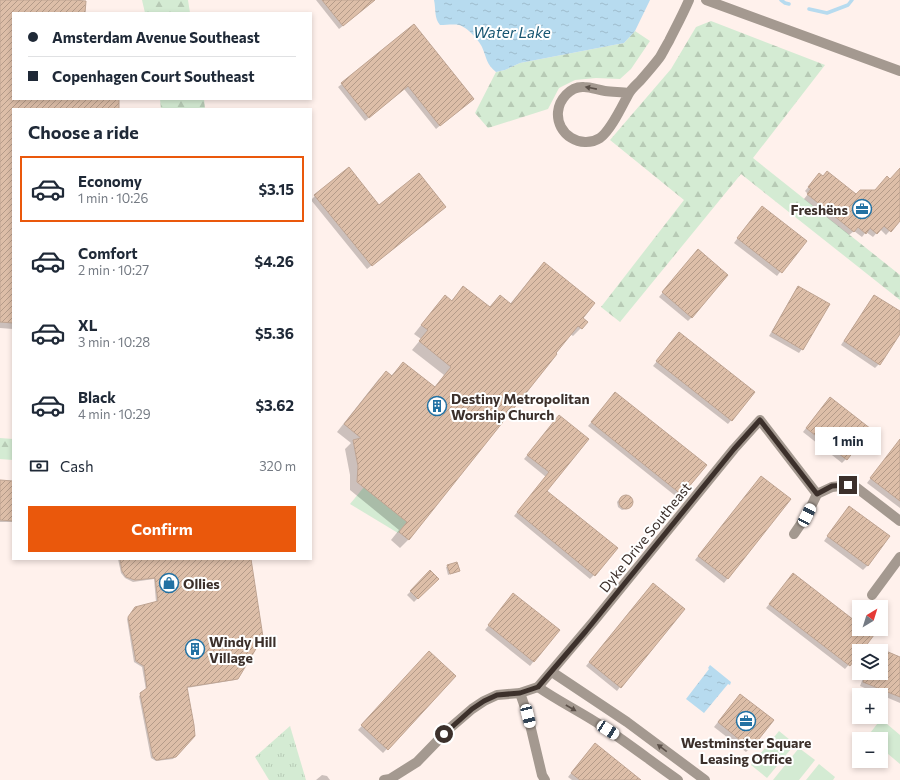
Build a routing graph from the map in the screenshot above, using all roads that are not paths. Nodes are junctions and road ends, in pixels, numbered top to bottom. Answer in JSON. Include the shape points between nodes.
{"nodes":[{"id":1,"x":689,"y":0,"type":"edge"},
{"id":2,"x":706,"y":0,"type":"edge"},
{"id":3,"x":900,"y":71,"type":"edge"},
{"id":4,"x":629,"y":93,"type":"junction"},
{"id":5,"x":817,"y":494,"type":"junction"},
{"id":6,"x":900,"y":520,"type":"edge"},
{"id":7,"x":794,"y":534,"type":"dead end"},
{"id":8,"x":900,"y":557,"type":"edge"},
{"id":9,"x":872,"y":595,"type":"dead end"},
{"id":10,"x":552,"y":672,"type":"junction"},
{"id":11,"x":538,"y":687,"type":"junction"},
{"id":12,"x":520,"y":693,"type":"junction"},
{"id":13,"x":388,"y":780,"type":"edge"},
{"id":14,"x":545,"y":780,"type":"edge"},
{"id":15,"x":678,"y":780,"type":"edge"},
{"id":16,"x":705,"y":780,"type":"edge"}],
"edges":[{"from":1,"to":4,"type":"street","via":[[661,56]]},
{"from":2,"to":3,"type":"street"},
{"from":4,"to":4,"type":"street","one_way":true,"via":[[583,86],[575,88],[561,102],[558,114],[560,126],[572,139],[580,142],[589,142],[600,137],[621,109]]},
{"from":5,"to":6,"type":"street","via":[[832,486],[848,485],[857,488]]},
{"from":5,"to":7,"type":"street"},
{"from":5,"to":10,"type":"street","name":"Dyke Drive Southeast","via":[[760,420]]},
{"from":8,"to":9,"type":"street"},
{"from":10,"to":11,"type":"street","name":"Dyke Drive Southeast"},
{"from":16,"to":10,"type":"street","one_way":true,"via":[[627,722]]},
{"from":11,"to":12,"type":"street"},
{"from":11,"to":15,"type":"street","one_way":true,"via":[[616,735]]},
{"from":12,"to":13,"type":"street","via":[[497,695],[484,701],[450,728],[417,762]]},
{"from":12,"to":14,"type":"street"}]}
